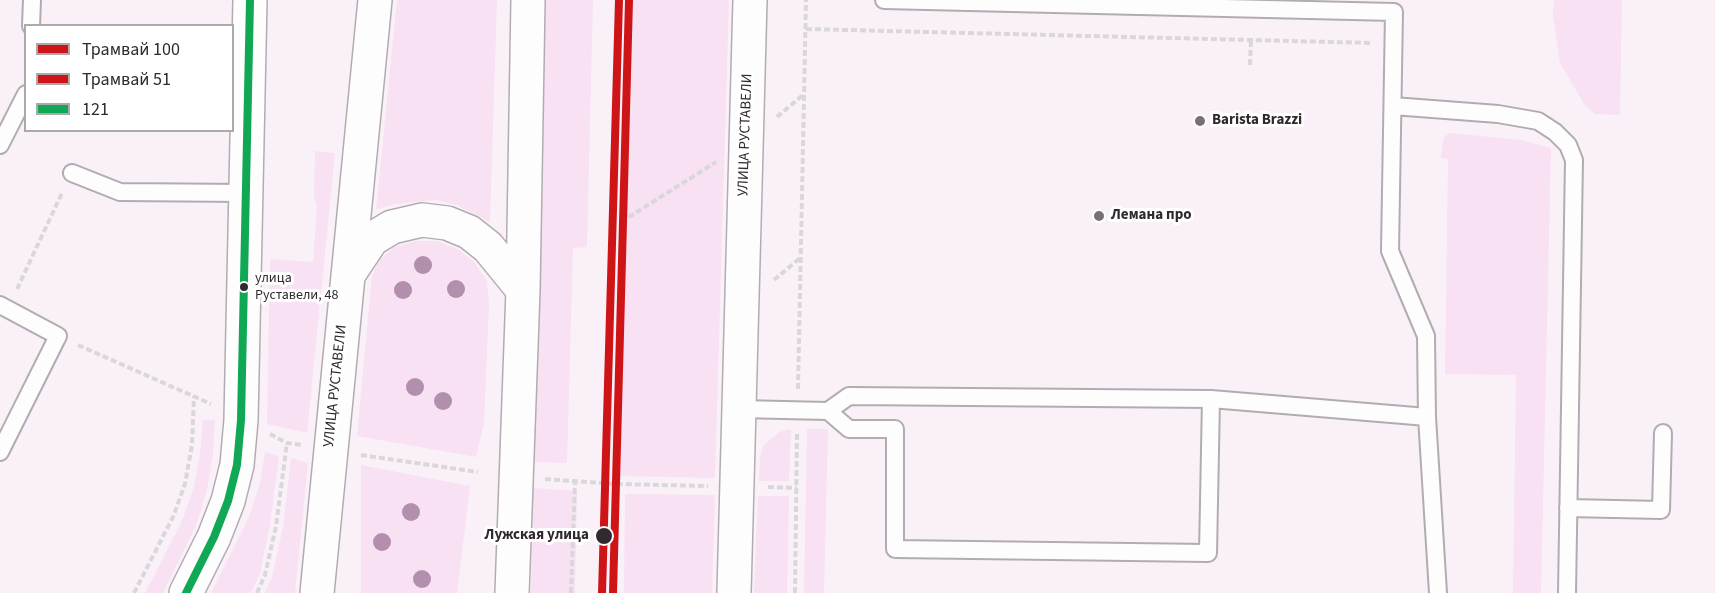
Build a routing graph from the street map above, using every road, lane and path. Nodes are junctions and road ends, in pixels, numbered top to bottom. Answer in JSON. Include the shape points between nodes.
{"nodes":[{"id":1,"x":32,"y":0,"type":"edge"},
{"id":2,"x":250,"y":0,"type":"edge"},
{"id":3,"x":375,"y":0,"type":"edge"},
{"id":4,"x":528,"y":0,"type":"edge"},
{"id":5,"x":750,"y":0,"type":"edge"},
{"id":6,"x":806,"y":0,"type":"edge"},
{"id":7,"x":884,"y":0,"type":"edge"},
{"id":8,"x":31,"y":24,"type":"edge"},
{"id":9,"x":806,"y":29,"type":"junction"},
{"id":10,"x":1251,"y":39,"type":"junction"},
{"id":11,"x":1394,"y":44,"type":"junction"},
{"id":12,"x":1250,"y":65,"type":"dead end"},
{"id":13,"x":24,"y":98,"type":"edge"},
{"id":14,"x":1393,"y":106,"type":"junction"},
{"id":15,"x":237,"y":132,"type":"edge"},
{"id":16,"x":0,"y":145,"type":"edge"},
{"id":17,"x":72,"y":173,"type":"joint"},
{"id":18,"x":246,"y":193,"type":"junction"},
{"id":19,"x":347,"y":276,"type":"junction"},
{"id":20,"x":523,"y":290,"type":"junction"},
{"id":21,"x":4,"y":307,"type":"edge"},
{"id":22,"x":58,"y":336,"type":"junction"},
{"id":23,"x":194,"y":396,"type":"junction"},
{"id":24,"x":1211,"y":399,"type":"junction"},
{"id":25,"x":213,"y":405,"type":"dead end"},
{"id":26,"x":739,"y":409,"type":"junction"},
{"id":27,"x":797,"y":411,"type":"junction"},
{"id":28,"x":828,"y":411,"type":"junction"},
{"id":29,"x":1426,"y":417,"type":"junction"},
{"id":30,"x":264,"y":431,"type":"dead end"},
{"id":31,"x":1663,"y":433,"type":"dead end"},
{"id":32,"x":287,"y":443,"type":"junction"},
{"id":33,"x":302,"y":446,"type":"dead end"},
{"id":34,"x":0,"y":452,"type":"edge"},
{"id":35,"x":357,"y":454,"type":"dead end"},
{"id":36,"x":478,"y":472,"type":"dead end"},
{"id":37,"x":543,"y":479,"type":"dead end"},
{"id":38,"x":575,"y":482,"type":"junction"},
{"id":39,"x":715,"y":486,"type":"dead end"},
{"id":40,"x":759,"y":487,"type":"dead end"},
{"id":41,"x":797,"y":488,"type":"junction"},
{"id":42,"x":1568,"y":508,"type":"junction"},
{"id":43,"x":134,"y":593,"type":"edge"},
{"id":44,"x":186,"y":593,"type":"edge"},
{"id":45,"x":257,"y":593,"type":"edge"},
{"id":46,"x":317,"y":593,"type":"edge"},
{"id":47,"x":512,"y":593,"type":"edge"},
{"id":48,"x":571,"y":593,"type":"edge"},
{"id":49,"x":734,"y":593,"type":"edge"},
{"id":50,"x":795,"y":593,"type":"edge"},
{"id":51,"x":1438,"y":593,"type":"edge"},
{"id":52,"x":1568,"y":593,"type":"edge"}],
"edges":[{"from":1,"to":8,"type":"lane"},
{"from":2,"to":15,"type":"main road"},
{"from":3,"to":19,"type":"main road","name":"УЛИЦА РУСТАВЕЛИ"},
{"from":4,"to":20,"type":"main road"},
{"from":5,"to":26,"type":"main road","name":"УЛИЦА РУСТАВЕЛИ"},
{"from":6,"to":9,"type":"path"},
{"from":7,"to":11,"type":"lane","via":[[1395,12]]},
{"from":9,"to":10,"type":"path"},
{"from":9,"to":27,"type":"path"},
{"from":10,"to":11,"type":"path"},
{"from":10,"to":12,"type":"path"},
{"from":11,"to":14,"type":"lane"},
{"from":13,"to":16,"type":"lane"},
{"from":14,"to":29,"type":"lane","via":[[1390,251],[1426,336]]},
{"from":14,"to":42,"type":"lane","via":[[1538,121],[1568,145],[1574,160]]},
{"from":15,"to":18,"type":"main road"},
{"from":17,"to":18,"type":"lane","via":[[120,192]]},
{"from":17,"to":21,"type":"path"},
{"from":18,"to":44,"type":"main road","via":[[237,465],[228,501]]},
{"from":19,"to":20,"type":"main road","via":[[372,239],[392,227],[422,220],[447,223],[469,232],[488,247]]},
{"from":19,"to":46,"type":"main road","name":"УЛИЦА РУСТАВЕЛИ"},
{"from":20,"to":47,"type":"main road"},
{"from":21,"to":22,"type":"lane"},
{"from":22,"to":23,"type":"path"},
{"from":22,"to":34,"type":"lane"},
{"from":23,"to":25,"type":"path"},
{"from":23,"to":43,"type":"path","via":[[192,446],[185,484],[173,517]]},
{"from":24,"to":28,"type":"lane","via":[[849,396]]},
{"from":24,"to":28,"type":"lane","via":[[1208,553],[895,549],[895,429],[849,429]]},
{"from":24,"to":29,"type":"lane"},
{"from":26,"to":27,"type":"lane"},
{"from":26,"to":49,"type":"main road","name":"УЛИЦА РУСТАВЕЛИ"},
{"from":27,"to":28,"type":"lane"},
{"from":27,"to":41,"type":"path"},
{"from":29,"to":51,"type":"lane"},
{"from":30,"to":32,"type":"path"},
{"from":31,"to":42,"type":"lane","via":[[1661,510]]},
{"from":32,"to":33,"type":"path"},
{"from":32,"to":45,"type":"path","via":[[276,526]]},
{"from":35,"to":36,"type":"path"},
{"from":37,"to":38,"type":"path"},
{"from":38,"to":39,"type":"path"},
{"from":38,"to":48,"type":"path"},
{"from":40,"to":41,"type":"path"},
{"from":41,"to":50,"type":"path"},
{"from":42,"to":52,"type":"lane"}]}
